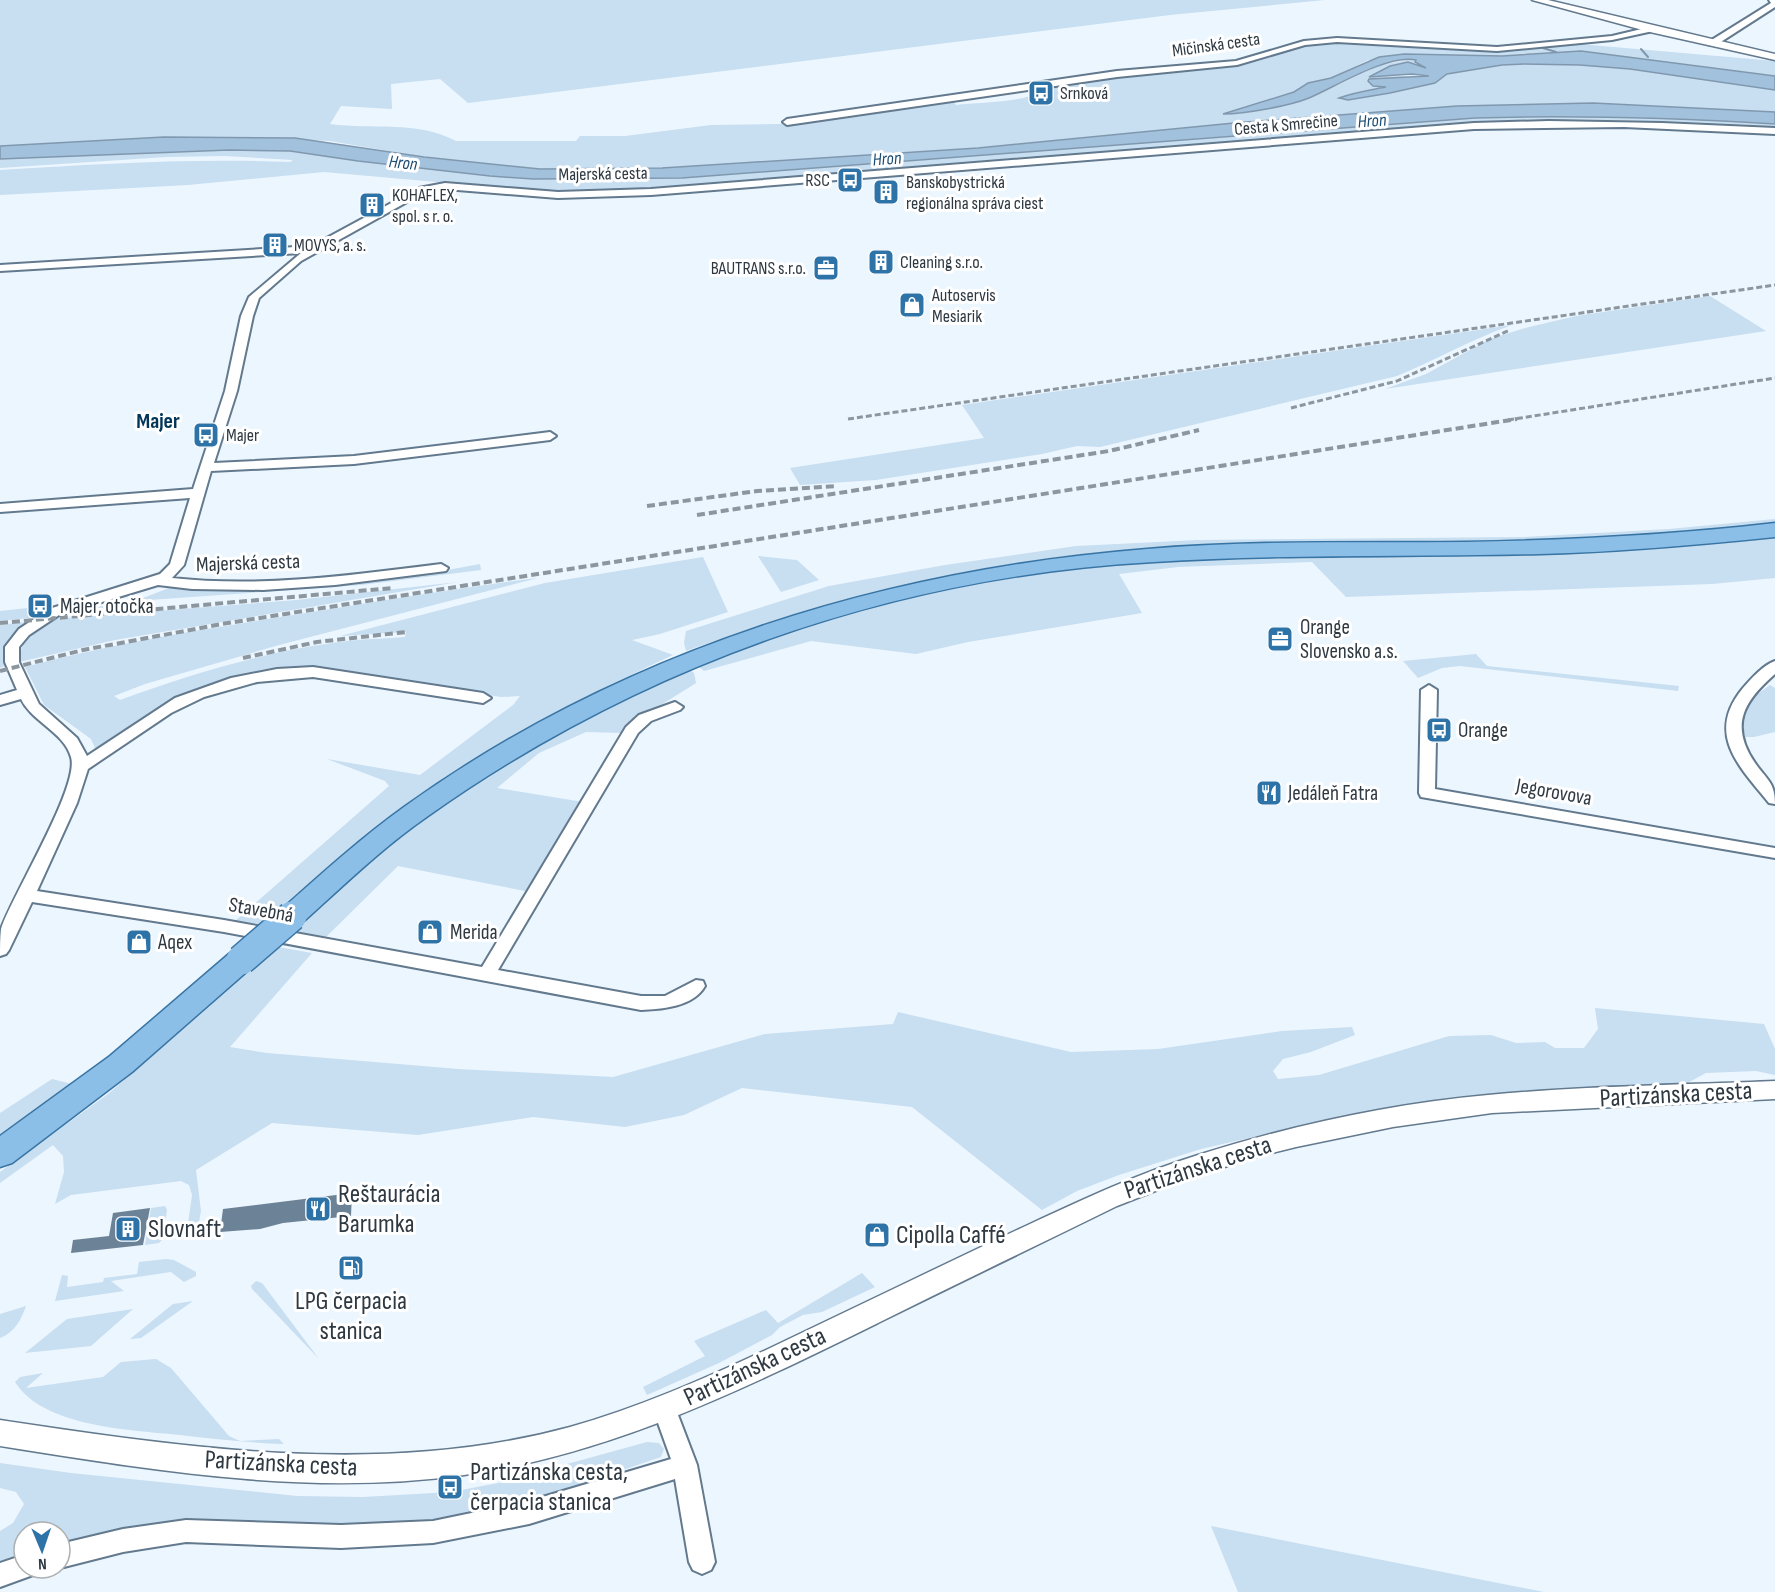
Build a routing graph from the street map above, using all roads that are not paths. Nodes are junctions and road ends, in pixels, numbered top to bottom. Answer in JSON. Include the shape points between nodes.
{"nodes":[{"id":1,"x":1537,"y":0,"type":"edge"},
{"id":2,"x":1773,"y":0,"type":"edge"},
{"id":3,"x":1765,"y":10,"type":"junction"},
{"id":4,"x":1775,"y":12,"type":"edge"},
{"id":5,"x":1650,"y":29,"type":"junction"},
{"id":6,"x":1713,"y":43,"type":"junction"},
{"id":7,"x":1775,"y":57,"type":"edge"},
{"id":8,"x":787,"y":122,"type":"dead end"},
{"id":9,"x":1775,"y":131,"type":"edge"},
{"id":10,"x":908,"y":172,"type":"joint"},
{"id":11,"x":315,"y":249,"type":"junction"},
{"id":12,"x":0,"y":268,"type":"edge"},
{"id":13,"x":550,"y":436,"type":"dead end"},
{"id":14,"x":206,"y":467,"type":"junction"},
{"id":15,"x":198,"y":493,"type":"junction"},
{"id":16,"x":0,"y":508,"type":"edge"},
{"id":17,"x":1775,"y":530,"type":"edge"},
{"id":18,"x":441,"y":568,"type":"dead end"},
{"id":19,"x":157,"y":582,"type":"junction"},
{"id":20,"x":1775,"y":666,"type":"edge"},
{"id":21,"x":1429,"y":690,"type":"dead end"},
{"id":22,"x":25,"y":693,"type":"junction"},
{"id":23,"x":483,"y":698,"type":"dead end"},
{"id":24,"x":0,"y":700,"type":"edge"},
{"id":25,"x":675,"y":707,"type":"dead end"},
{"id":26,"x":81,"y":766,"type":"junction"},
{"id":27,"x":1775,"y":799,"type":"edge"},
{"id":28,"x":1775,"y":853,"type":"edge"},
{"id":29,"x":26,"y":895,"type":"junction"},
{"id":30,"x":0,"y":950,"type":"edge"},
{"id":31,"x":487,"y":974,"type":"junction"},
{"id":32,"x":696,"y":986,"type":"dead end"},
{"id":33,"x":1775,"y":1090,"type":"edge"},
{"id":34,"x":8,"y":1151,"type":"edge"},
{"id":35,"x":665,"y":1409,"type":"junction"},
{"id":36,"x":0,"y":1433,"type":"edge"},
{"id":37,"x":685,"y":1465,"type":"junction"},
{"id":38,"x":72,"y":1553,"type":"edge"},
{"id":39,"x":702,"y":1562,"type":"dead end"}],
"edges":[{"from":1,"to":5,"type":"street","name":"Mičinská cesta"},
{"from":2,"to":3,"type":"street","via":[[1775,4]]},
{"from":3,"to":4,"type":"street"},
{"from":3,"to":6,"type":"street"},
{"from":5,"to":6,"type":"street","name":"Mičinská cesta"},
{"from":5,"to":8,"type":"street","name":"Mičinská cesta","via":[[1612,38],[1497,49],[1314,41],[1237,63],[1117,74]]},
{"from":6,"to":7,"type":"street","name":"Mičinská cesta"},
{"from":9,"to":10,"type":"street","name":"Cesta k Smrečine","via":[[1623,123],[1495,125]]},
{"from":10,"to":11,"type":"street","name":"Majerská cesta","via":[[603,194],[558,195],[435,186]]},
{"from":11,"to":12,"type":"street","name":"Majerská cesta"},
{"from":11,"to":14,"type":"street","name":"Majerská cesta","via":[[292,263],[252,301],[231,391]]},
{"from":13,"to":14,"type":"street","via":[[382,457]]},
{"from":14,"to":15,"type":"street","name":"Majerská cesta"},
{"from":15,"to":16,"type":"street"},
{"from":15,"to":19,"type":"street","name":"Majerská cesta","via":[[177,565]]},
{"from":17,"to":34,"type":"main road","bridge":true,"via":[[1610,544],[1241,551],[1069,563],[901,592],[715,648],[550,726],[450,788],[372,846],[121,1064]]},
{"from":18,"to":19,"type":"street","name":"Majerská cesta","via":[[257,585],[188,586]]},
{"from":19,"to":22,"type":"street","via":[[68,607],[24,632],[12,647],[12,662]]},
{"from":20,"to":27,"type":"street","via":[[1744,694],[1732,724],[1739,753]]},
{"from":21,"to":28,"type":"street","name":"Jegorovova","via":[[1427,793]]},
{"from":22,"to":24,"type":"street"},
{"from":22,"to":26,"type":"street","via":[[32,706],[70,741]]},
{"from":23,"to":26,"type":"street","via":[[313,672],[267,675],[169,708]]},
{"from":25,"to":31,"type":"street","via":[[645,718],[632,730]]},
{"from":26,"to":29,"type":"street","via":[[69,803]]},
{"from":29,"to":30,"type":"street"},
{"from":29,"to":31,"type":"street","name":"Stavebná"},
{"from":31,"to":32,"type":"street","name":"Stavebná","via":[[656,1004],[682,996]]},
{"from":33,"to":35,"type":"street","name":"Partizánska cesta","via":[[1424,1111],[1304,1135],[1209,1161],[1108,1199]]},
{"from":35,"to":36,"type":"street","name":"Partizánska cesta","via":[[529,1450],[397,1468],[248,1466]]},
{"from":35,"to":37,"type":"street","name":"Partizánska cesta"},
{"from":37,"to":38,"type":"street","via":[[534,1511],[432,1532],[354,1536],[186,1531]]},
{"from":37,"to":39,"type":"street","name":"Partizánska cesta"}]}
